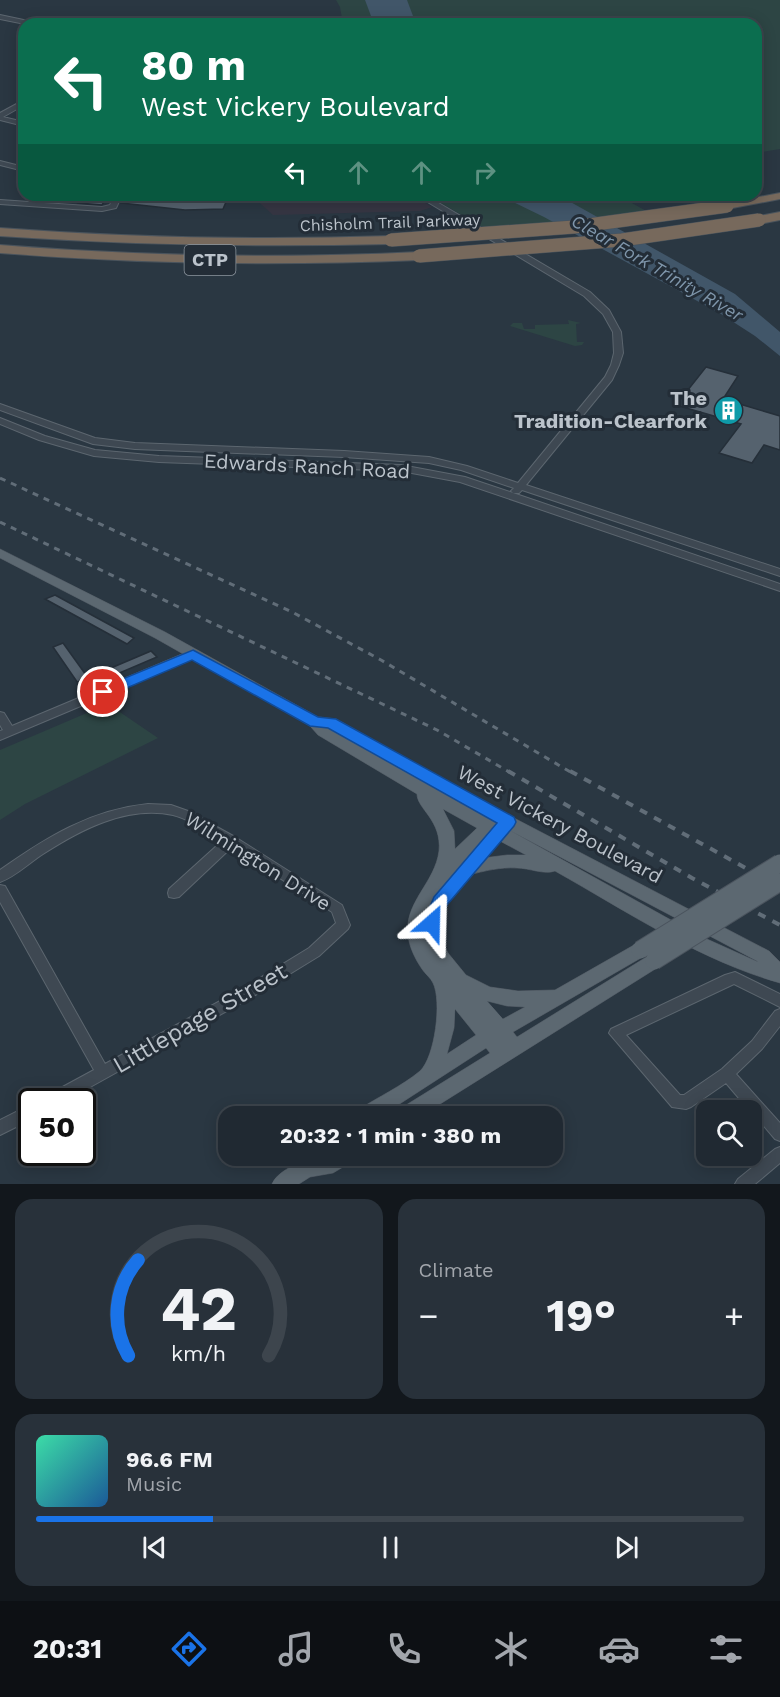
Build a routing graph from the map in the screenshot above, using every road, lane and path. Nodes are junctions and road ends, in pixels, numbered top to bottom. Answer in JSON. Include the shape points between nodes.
{"nodes":[{"id":1,"x":0,"y":19,"type":"edge"},
{"id":2,"x":18,"y":22,"type":"edge"},
{"id":3,"x":18,"y":24,"type":"edge"},
{"id":4,"x":18,"y":106,"type":"edge"},
{"id":5,"x":0,"y":117,"type":"edge"},
{"id":6,"x":18,"y":122,"type":"edge"},
{"id":7,"x":0,"y":163,"type":"edge"},
{"id":8,"x":18,"y":168,"type":"edge"},
{"id":9,"x":780,"y":196,"type":"edge"},
{"id":10,"x":762,"y":199,"type":"edge"},
{"id":11,"x":115,"y":201,"type":"edge"},
{"id":12,"x":430,"y":201,"type":"edge"},
{"id":13,"x":754,"y":201,"type":"edge"},
{"id":14,"x":0,"y":202,"type":"edge"},
{"id":15,"x":780,"y":216,"type":"edge"},
{"id":16,"x":0,"y":222,"type":"edge"},
{"id":17,"x":0,"y":232,"type":"edge"},
{"id":18,"x":186,"y":242,"type":"junction"},
{"id":19,"x":0,"y":249,"type":"edge"},
{"id":20,"x":0,"y":258,"type":"edge"},
{"id":21,"x":254,"y":261,"type":"junction"},
{"id":22,"x":0,"y":407,"type":"edge"},
{"id":23,"x":0,"y":421,"type":"edge"},
{"id":24,"x":43,"y":423,"type":"junction"},
{"id":25,"x":29,"y":434,"type":"junction"},
{"id":26,"x":362,"y":461,"type":"junction"},
{"id":27,"x":520,"y":487,"type":"junction"},
{"id":28,"x":512,"y":496,"type":"junction"},
{"id":29,"x":662,"y":546,"type":"junction"},
{"id":30,"x":0,"y":553,"type":"edge"},
{"id":31,"x":720,"y":553,"type":"junction"},
{"id":32,"x":780,"y":573,"type":"edge"},
{"id":33,"x":780,"y":588,"type":"edge"},
{"id":34,"x":193,"y":654,"type":"junction"},
{"id":35,"x":0,"y":716,"type":"edge"},
{"id":36,"x":315,"y":722,"type":"junction"},
{"id":37,"x":5,"y":734,"type":"edge"},
{"id":38,"x":418,"y":789,"type":"junction"},
{"id":39,"x":497,"y":824,"type":"junction"},
{"id":40,"x":231,"y":840,"type":"junction"},
{"id":41,"x":780,"y":863,"type":"edge"},
{"id":42,"x":466,"y":869,"type":"junction"},
{"id":43,"x":0,"y":877,"type":"edge"},
{"id":44,"x":440,"y":878,"type":"junction"},
{"id":45,"x":780,"y":882,"type":"edge"},
{"id":46,"x":0,"y":890,"type":"edge"},
{"id":47,"x":174,"y":893,"type":"dead end"},
{"id":48,"x":610,"y":894,"type":"junction"},
{"id":49,"x":343,"y":925,"type":"joint"},
{"id":50,"x":647,"y":955,"type":"junction"},
{"id":51,"x":780,"y":975,"type":"edge"},
{"id":52,"x":448,"y":978,"type":"junction"},
{"id":53,"x":558,"y":996,"type":"junction"},
{"id":54,"x":780,"y":1001,"type":"edge"},
{"id":55,"x":780,"y":1015,"type":"edge"},
{"id":56,"x":494,"y":1034,"type":"junction"},
{"id":57,"x":508,"y":1051,"type":"junction"},
{"id":58,"x":430,"y":1072,"type":"junction"},
{"id":59,"x":104,"y":1073,"type":"junction"},
{"id":60,"x":727,"y":1074,"type":"junction"},
{"id":61,"x":76,"y":1088,"type":"edge"},
{"id":62,"x":379,"y":1106,"type":"edge"},
{"id":63,"x":421,"y":1106,"type":"edge"},
{"id":64,"x":18,"y":1118,"type":"edge"},
{"id":65,"x":0,"y":1128,"type":"edge"},
{"id":66,"x":780,"y":1134,"type":"edge"},
{"id":67,"x":780,"y":1154,"type":"edge"},
{"id":68,"x":305,"y":1166,"type":"edge"},
{"id":69,"x":282,"y":1184,"type":"edge"},
{"id":70,"x":743,"y":1184,"type":"edge"}],
"edges":[{"from":1,"to":2,"type":"street"},
{"from":1,"to":3,"type":"street"},
{"from":4,"to":5,"type":"street"},
{"from":5,"to":6,"type":"street"},
{"from":7,"to":8,"type":"street"},
{"from":9,"to":10,"type":"highway","name":"Chisholm Trail Parkway","number":"CTP","bridge":true},
{"from":11,"to":14,"type":"street","via":[[102,209]]},
{"from":12,"to":27,"type":"street","via":[[587,294],[602,305],[617,328],[618,363],[609,378]]},
{"from":13,"to":18,"type":"highway","name":"Chisholm Trail Parkway","number":"CTP","bridge":true,"via":[[583,226],[391,240]]},
{"from":15,"to":21,"type":"highway","name":"Chisholm Trail Parkway","number":"CTP","bridge":true,"via":[[622,240],[419,256]]},
{"from":16,"to":18,"type":"highway"},
{"from":17,"to":18,"type":"highway","name":"Chisholm Trail Parkway","number":"CTP"},
{"from":19,"to":21,"type":"highway","name":"Chisholm Trail Parkway","number":"CTP"},
{"from":20,"to":21,"type":"highway"},
{"from":22,"to":24,"type":"street","name":"Edwards Ranch Road"},
{"from":23,"to":25,"type":"street","name":"Edwards Ranch Road"},
{"from":24,"to":25,"type":"street"},
{"from":24,"to":26,"type":"street","name":"Edwards Ranch Road","via":[[93,441]]},
{"from":25,"to":26,"type":"street","name":"Edwards Ranch Road","via":[[94,453],[159,459]]},
{"from":26,"to":27,"type":"street","name":"Edwards Ranch Road","via":[[429,460]]},
{"from":26,"to":28,"type":"street","name":"Edwards Ranch Road","via":[[462,479]]},
{"from":27,"to":28,"type":"street"},
{"from":27,"to":31,"type":"street","name":"Edwards Ranch Road"},
{"from":28,"to":29,"type":"street","name":"Edwards Ranch Road"},
{"from":29,"to":31,"type":"street"},
{"from":29,"to":33,"type":"street","name":"Edwards Ranch Road"},
{"from":30,"to":34,"type":"main road","name":"West Vickery Boulevard"},
{"from":31,"to":32,"type":"street","name":"Edwards Ranch Road"},
{"from":34,"to":36,"type":"main road","name":"West Vickery Boulevard"},
{"from":34,"to":37,"type":"street"},
{"from":35,"to":37,"type":"street"},
{"from":36,"to":38,"type":"main road","name":"West Vickery Boulevard","via":[[322,731]]},
{"from":36,"to":39,"type":"main road","name":"West Vickery Boulevard","via":[[331,723]]},
{"from":38,"to":39,"type":"main road","name":"West Vickery Boulevard"},
{"from":38,"to":44,"type":"main road","via":[[446,828],[448,846]]},
{"from":39,"to":42,"type":"main road"},
{"from":39,"to":44,"type":"main road"},
{"from":39,"to":48,"type":"main road","name":"West Vickery Boulevard"},
{"from":39,"to":51,"type":"main road","name":"West Vickery Boulevard","via":[[763,956]]},
{"from":40,"to":43,"type":"street","name":"Wilmington Drive","via":[[172,810],[131,811],[71,830]]},
{"from":40,"to":47,"type":"street"},
{"from":40,"to":49,"type":"street","name":"Wilmington Drive","via":[[337,909]]},
{"from":41,"to":50,"type":"main road","bridge":true},
{"from":42,"to":48,"type":"main road","via":[[520,860],[561,871]]},
{"from":42,"to":52,"type":"main road","via":[[440,901],[432,923],[434,943]]},
{"from":44,"to":52,"type":"main road","via":[[426,896],[416,932],[428,964]]},
{"from":45,"to":50,"type":"main road","bridge":true},
{"from":46,"to":59,"type":"street"},
{"from":48,"to":51,"type":"main road","name":"West Vickery Boulevard","via":[[753,970]]},
{"from":49,"to":59,"type":"street","name":"Littlepage Street","via":[[314,952]]},
{"from":50,"to":53,"type":"main road"},
{"from":50,"to":57,"type":"main road"},
{"from":52,"to":53,"type":"main road","via":[[495,997],[516,1000]]},
{"from":52,"to":56,"type":"main road"},
{"from":52,"to":58,"type":"main road","via":[[446,1030]]},
{"from":53,"to":56,"type":"main road"},
{"from":54,"to":60,"type":"street","via":[[735,978],[616,1033],[677,1102],[686,1102]]},
{"from":55,"to":60,"type":"street"},
{"from":56,"to":57,"type":"main road"},
{"from":56,"to":58,"type":"main road"},
{"from":57,"to":63,"type":"main road"},
{"from":58,"to":62,"type":"main road"},
{"from":59,"to":61,"type":"street","name":"Littlepage Street"},
{"from":60,"to":66,"type":"street"},
{"from":64,"to":65,"type":"street"},
{"from":67,"to":70,"type":"street"},
{"from":68,"to":69,"type":"main road"}]}
